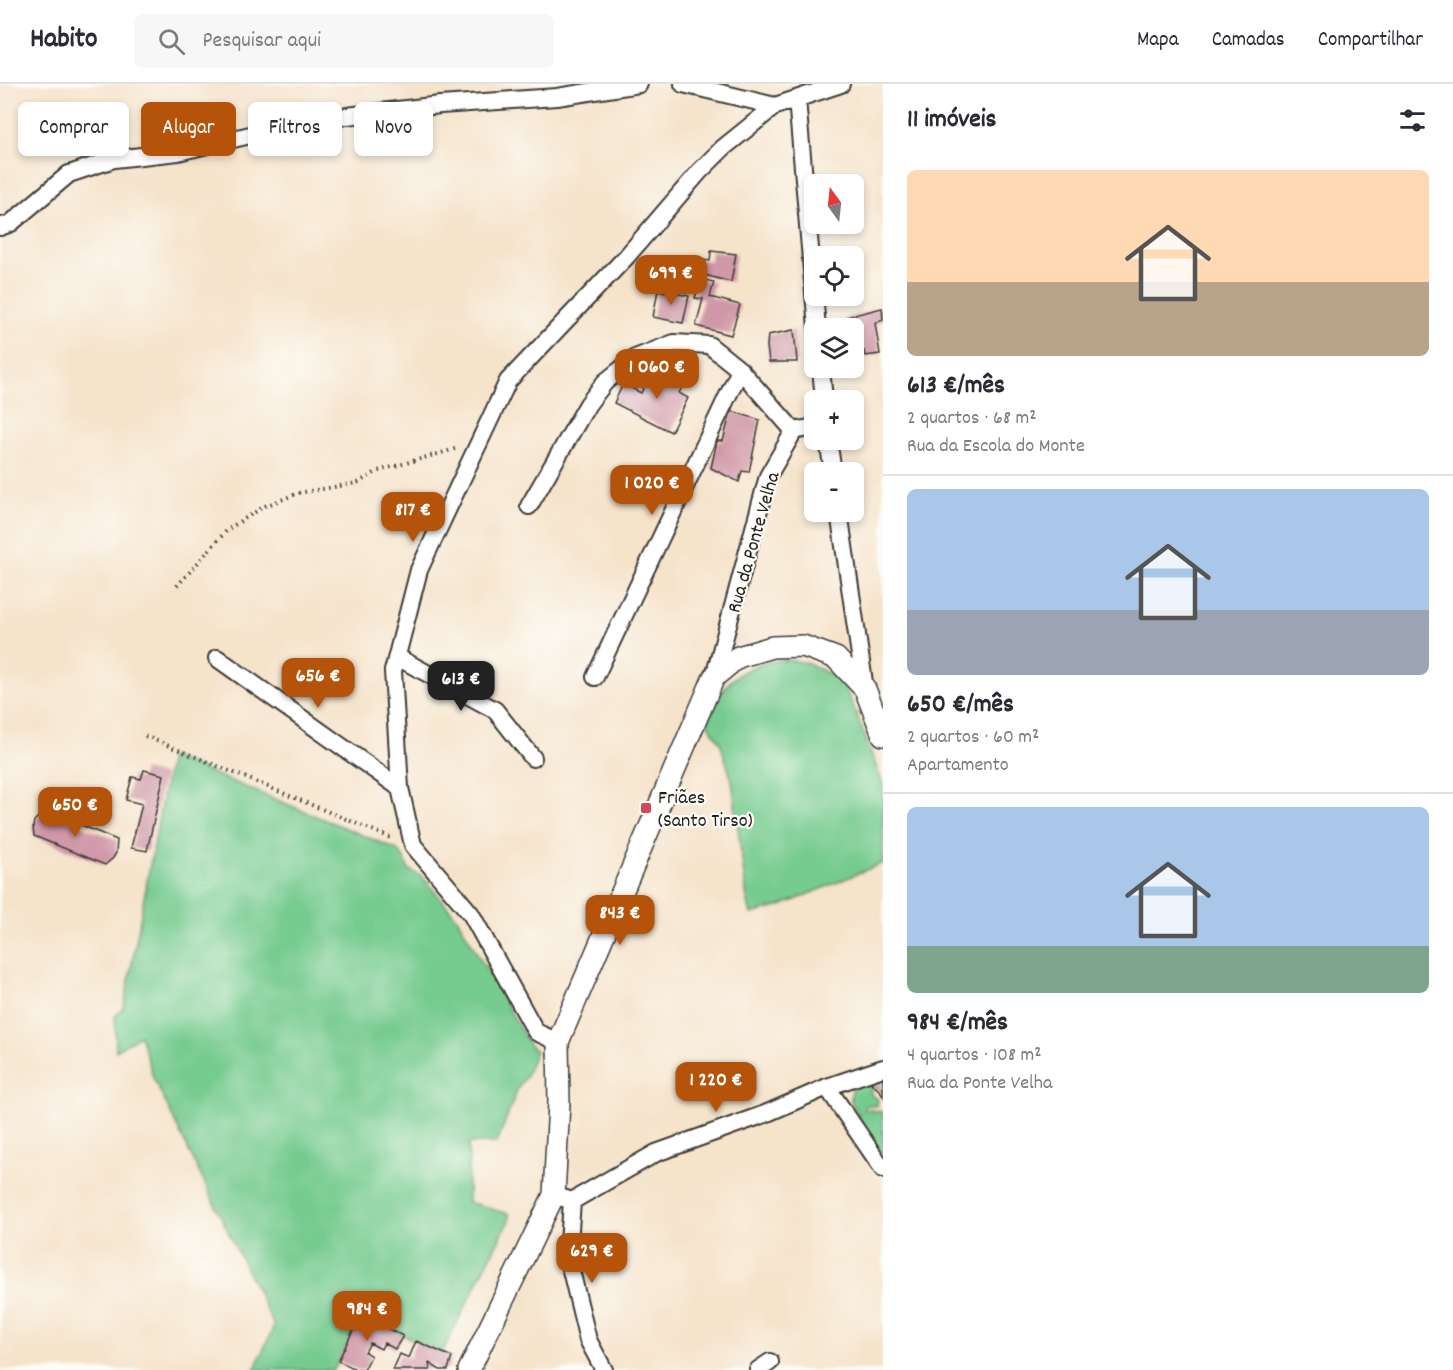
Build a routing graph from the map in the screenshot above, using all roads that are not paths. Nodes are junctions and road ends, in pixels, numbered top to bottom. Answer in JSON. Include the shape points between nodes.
{"nodes":[{"id":1,"x":639,"y":84,"type":"edge"},
{"id":2,"x":683,"y":84,"type":"edge"},
{"id":3,"x":841,"y":84,"type":"edge"},
{"id":4,"x":797,"y":99,"type":"junction"},
{"id":5,"x":775,"y":106,"type":"junction"},
{"id":6,"x":0,"y":227,"type":"edge"},
{"id":7,"x":816,"y":318,"type":"edge"},
{"id":8,"x":740,"y":370,"type":"junction"},
{"id":9,"x":804,"y":430,"type":"edge"},
{"id":10,"x":794,"y":432,"type":"junction"},
{"id":11,"x":529,"y":506,"type":"dead end"},
{"id":12,"x":840,"y":522,"type":"edge"},
{"id":13,"x":217,"y":657,"type":"dead end"},
{"id":14,"x":397,"y":657,"type":"junction"},
{"id":15,"x":596,"y":677,"type":"dead end"},
{"id":16,"x":714,"y":677,"type":"junction"},
{"id":17,"x":865,"y":689,"type":"junction"},
{"id":18,"x":883,"y":735,"type":"edge"},
{"id":19,"x":533,"y":758,"type":"dead end"},
{"id":20,"x":400,"y":788,"type":"junction"},
{"id":21,"x":558,"y":1042,"type":"junction"},
{"id":22,"x":883,"y":1068,"type":"edge"},
{"id":23,"x":827,"y":1088,"type":"junction"},
{"id":24,"x":883,"y":1169,"type":"edge"},
{"id":25,"x":563,"y":1198,"type":"junction"},
{"id":26,"x":469,"y":1370,"type":"edge"},
{"id":27,"x":604,"y":1370,"type":"edge"}],
"edges":[{"from":1,"to":6,"type":"street","via":[[557,97],[347,116],[178,152],[114,159],[69,174],[11,223]]},
{"from":2,"to":5,"type":"street"},
{"from":3,"to":4,"type":"street"},
{"from":4,"to":5,"type":"street"},
{"from":4,"to":7,"type":"street"},
{"from":5,"to":14,"type":"street","via":[[707,164],[627,256],[508,381],[419,570]]},
{"from":8,"to":10,"type":"street"},
{"from":8,"to":11,"type":"street","via":[[708,345],[674,343],[635,358],[605,382],[588,404]]},
{"from":8,"to":15,"type":"street"},
{"from":9,"to":10,"type":"street"},
{"from":10,"to":16,"type":"street","name":"Rua da Ponte Velha","via":[[768,476]]},
{"from":12,"to":17,"type":"street"},
{"from":13,"to":20,"type":"street"},
{"from":14,"to":19,"type":"street","via":[[495,710]]},
{"from":14,"to":20,"type":"street","via":[[393,671]]},
{"from":16,"to":17,"type":"street","name":"Rua da Ponte Velha","via":[[738,657],[772,647],[803,646],[837,658]]},
{"from":16,"to":21,"type":"street","name":"Rua da Ponte Velha"},
{"from":17,"to":18,"type":"street","name":"Rua da Ponte Velha"},
{"from":20,"to":21,"type":"street","via":[[413,845],[471,914],[536,1032]]},
{"from":21,"to":25,"type":"street","name":"Rua da Ponte Velha"},
{"from":22,"to":23,"type":"street"},
{"from":23,"to":24,"type":"street"},
{"from":23,"to":25,"type":"street","via":[[657,1153]]},
{"from":25,"to":26,"type":"street","name":"Rua da Ponte Velha"},
{"from":25,"to":27,"type":"street","via":[[568,1258],[588,1340]]}]}
